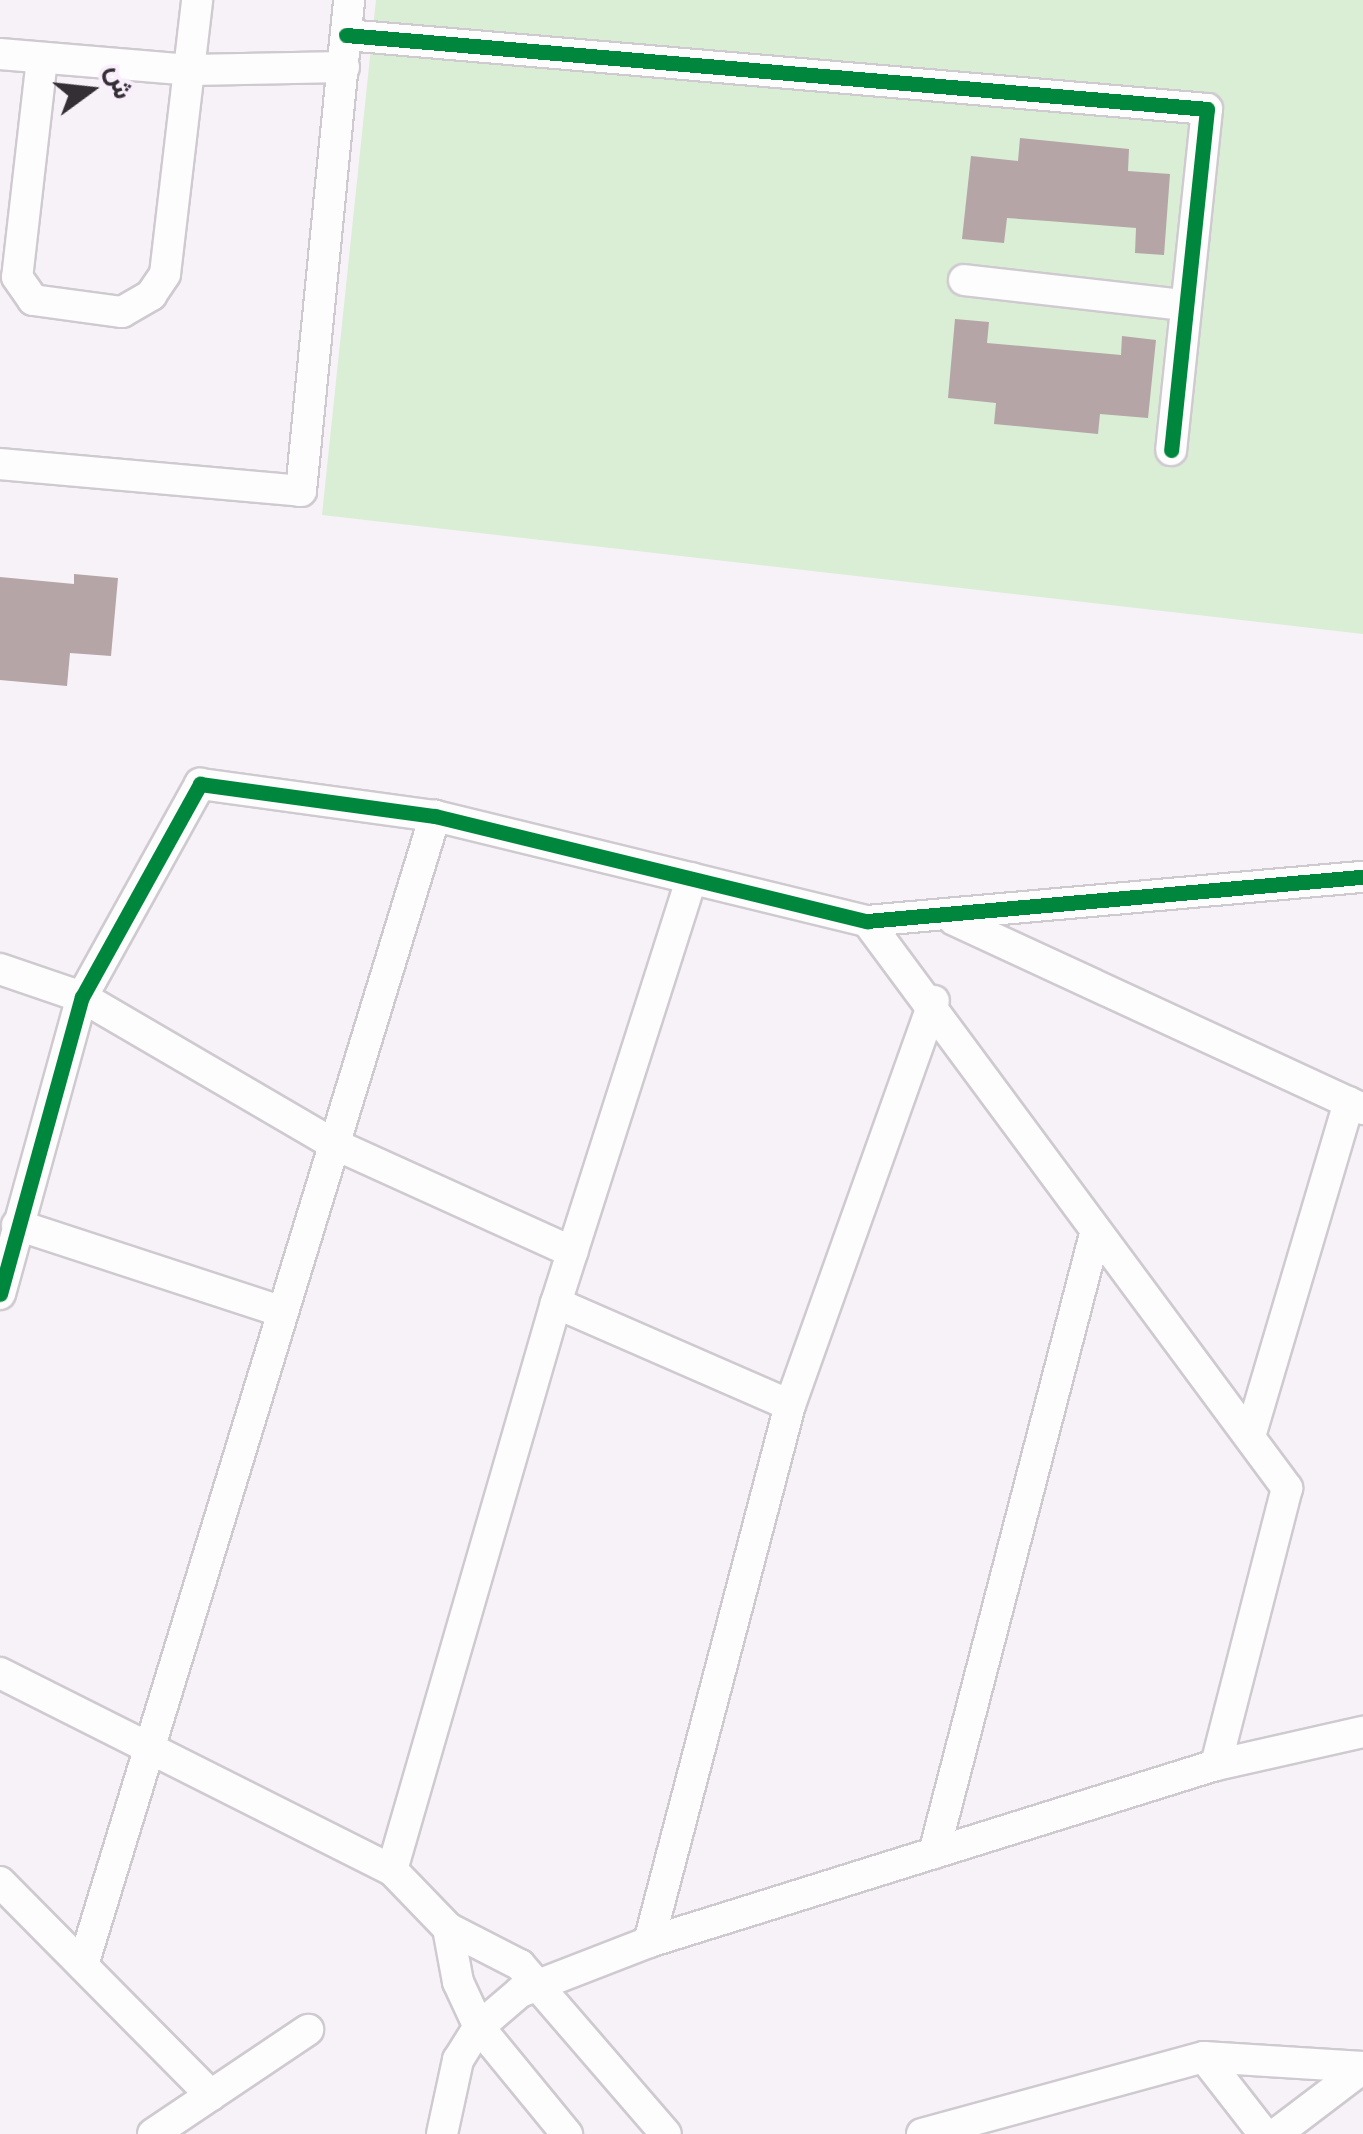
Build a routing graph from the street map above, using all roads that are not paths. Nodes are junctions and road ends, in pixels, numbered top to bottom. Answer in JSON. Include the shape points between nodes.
{"nodes":[{"id":1,"x":197,"y":0,"type":"edge"},
{"id":2,"x":349,"y":0,"type":"edge"},
{"id":3,"x":346,"y":34,"type":"junction"},
{"id":4,"x":0,"y":54,"type":"edge"},
{"id":5,"x":42,"y":59,"type":"junction"},
{"id":6,"x":344,"y":67,"type":"junction"},
{"id":7,"x":192,"y":70,"type":"junction"},
{"id":8,"x":964,"y":280,"type":"dead end"},
{"id":9,"x":1186,"y":305,"type":"junction"},
{"id":10,"x":1171,"y":450,"type":"dead end"},
{"id":11,"x":0,"y":464,"type":"edge"},
{"id":12,"x":435,"y":816,"type":"junction"},
{"id":13,"x":1363,"y":876,"type":"edge"},
{"id":14,"x":692,"y":878,"type":"junction"},
{"id":15,"x":951,"y":919,"type":"junction"},
{"id":16,"x":867,"y":921,"type":"junction"},
{"id":17,"x":0,"y":970,"type":"edge"},
{"id":18,"x":82,"y":996,"type":"junction"},
{"id":19,"x":934,"y":1001,"type":"junction"},
{"id":20,"x":1356,"y":1105,"type":"edge"},
{"id":21,"x":332,"y":1143,"type":"junction"},
{"id":22,"x":17,"y":1225,"type":"junction"},
{"id":23,"x":1095,"y":1234,"type":"junction"},
{"id":24,"x":572,"y":1252,"type":"junction"},
{"id":25,"x":0,"y":1294,"type":"edge"},
{"id":26,"x":556,"y":1303,"type":"junction"},
{"id":27,"x":280,"y":1311,"type":"junction"},
{"id":28,"x":790,"y":1405,"type":"junction"},
{"id":29,"x":1252,"y":1433,"type":"junction"},
{"id":30,"x":0,"y":1672,"type":"edge"},
{"id":31,"x":1363,"y":1732,"type":"edge"},
{"id":32,"x":154,"y":1752,"type":"junction"},
{"id":33,"x":1216,"y":1765,"type":"junction"},
{"id":34,"x":934,"y":1853,"type":"junction"},
{"id":35,"x":392,"y":1870,"type":"junction"},
{"id":36,"x":0,"y":1882,"type":"edge"},
{"id":37,"x":448,"y":1928,"type":"junction"},
{"id":38,"x":649,"y":1942,"type":"junction"},
{"id":39,"x":83,"y":1965,"type":"junction"},
{"id":40,"x":540,"y":1984,"type":"junction"},
{"id":41,"x":479,"y":2028,"type":"junction"},
{"id":42,"x":308,"y":2030,"type":"dead end"},
{"id":43,"x":1204,"y":2057,"type":"junction"},
{"id":44,"x":1363,"y":2068,"type":"edge"},
{"id":45,"x":212,"y":2095,"type":"junction"},
{"id":46,"x":153,"y":2134,"type":"edge"},
{"id":47,"x":442,"y":2134,"type":"edge"},
{"id":48,"x":567,"y":2134,"type":"edge"},
{"id":49,"x":666,"y":2134,"type":"edge"},
{"id":50,"x":922,"y":2134,"type":"edge"},
{"id":51,"x":1264,"y":2134,"type":"edge"},
{"id":52,"x":1276,"y":2134,"type":"edge"}],
"edges":[{"from":1,"to":7,"type":"street"},
{"from":2,"to":3,"type":"street"},
{"from":3,"to":6,"type":"street"},
{"from":3,"to":9,"type":"street","via":[[1206,109]]},
{"from":4,"to":5,"type":"street"},
{"from":5,"to":7,"type":"street"},
{"from":5,"to":7,"type":"street","via":[[18,277],[33,300],[122,312],[151,295],[165,274]]},
{"from":6,"to":7,"type":"street"},
{"from":6,"to":11,"type":"street","via":[[300,491]]},
{"from":8,"to":9,"type":"street"},
{"from":9,"to":10,"type":"street"},
{"from":12,"to":14,"type":"street"},
{"from":12,"to":18,"type":"street","via":[[200,784]]},
{"from":12,"to":21,"type":"street"},
{"from":13,"to":15,"type":"street"},
{"from":14,"to":16,"type":"street"},
{"from":14,"to":24,"type":"street"},
{"from":15,"to":16,"type":"street"},
{"from":15,"to":20,"type":"street"},
{"from":16,"to":19,"type":"street"},
{"from":17,"to":18,"type":"street"},
{"from":18,"to":21,"type":"street"},
{"from":18,"to":22,"type":"street"},
{"from":19,"to":23,"type":"street"},
{"from":19,"to":28,"type":"street"},
{"from":20,"to":29,"type":"street"},
{"from":21,"to":24,"type":"street"},
{"from":21,"to":27,"type":"street"},
{"from":22,"to":25,"type":"street"},
{"from":22,"to":27,"type":"street"},
{"from":23,"to":29,"type":"street"},
{"from":23,"to":34,"type":"street"},
{"from":24,"to":26,"type":"street"},
{"from":26,"to":28,"type":"street"},
{"from":26,"to":35,"type":"street"},
{"from":27,"to":32,"type":"street"},
{"from":28,"to":38,"type":"street"},
{"from":29,"to":33,"type":"street","via":[[1287,1488]]},
{"from":30,"to":32,"type":"street"},
{"from":31,"to":33,"type":"street"},
{"from":32,"to":35,"type":"street"},
{"from":32,"to":39,"type":"street"},
{"from":33,"to":34,"type":"street"},
{"from":34,"to":38,"type":"street"},
{"from":35,"to":37,"type":"street"},
{"from":36,"to":39,"type":"street"},
{"from":37,"to":40,"type":"street","via":[[498,1949]]},
{"from":37,"to":41,"type":"street","via":[[458,1982]]},
{"from":38,"to":40,"type":"street"},
{"from":39,"to":45,"type":"street"},
{"from":40,"to":41,"type":"street","via":[[502,2003]]},
{"from":40,"to":49,"type":"street"},
{"from":41,"to":47,"type":"street","via":[[458,2060]]},
{"from":41,"to":48,"type":"street"},
{"from":42,"to":45,"type":"street"},
{"from":43,"to":44,"type":"street"},
{"from":43,"to":50,"type":"street"},
{"from":43,"to":51,"type":"street"},
{"from":44,"to":52,"type":"street"},
{"from":45,"to":46,"type":"street"}]}
